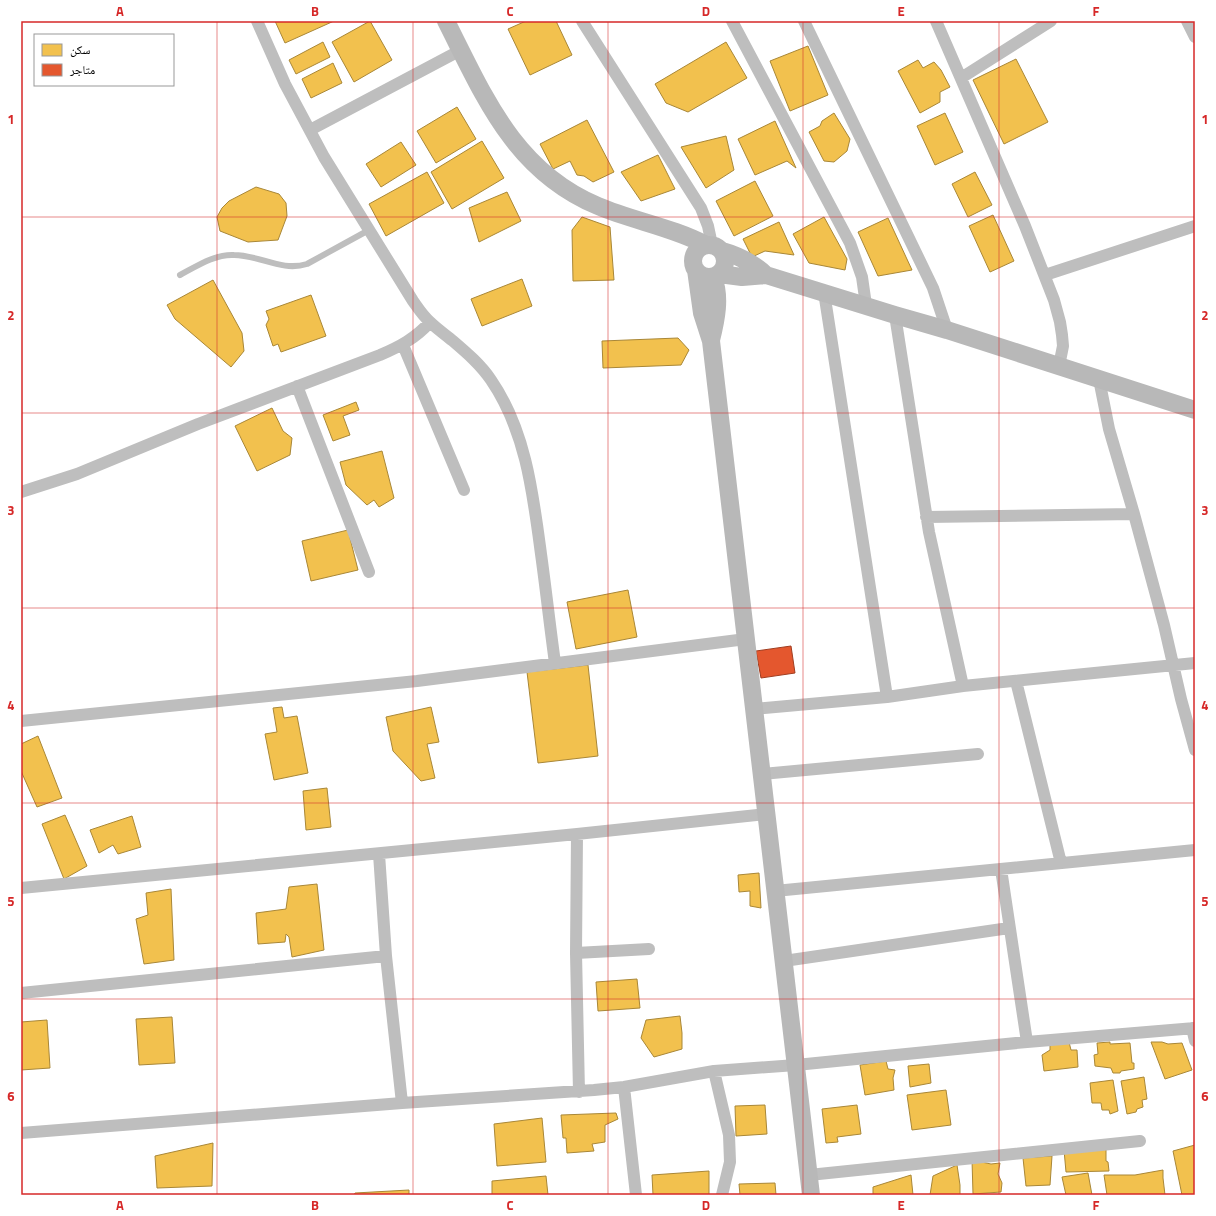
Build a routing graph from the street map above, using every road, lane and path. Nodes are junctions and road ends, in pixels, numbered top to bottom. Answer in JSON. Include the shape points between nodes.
{"nodes":[{"id":1,"x":257,"y":21,"type":"edge"},
{"id":2,"x":446,"y":21,"type":"edge"},
{"id":3,"x":582,"y":21,"type":"edge"},
{"id":4,"x":732,"y":21,"type":"edge"},
{"id":5,"x":804,"y":21,"type":"edge"},
{"id":6,"x":936,"y":21,"type":"edge"},
{"id":7,"x":1051,"y":21,"type":"edge"},
{"id":8,"x":1187,"y":21,"type":"edge"},
{"id":9,"x":1195,"y":37,"type":"edge"},
{"id":10,"x":461,"y":50,"type":"junction"},
{"id":11,"x":961,"y":78,"type":"junction"},
{"id":12,"x":310,"y":130,"type":"junction"},
{"id":13,"x":1195,"y":226,"type":"edge"},
{"id":14,"x":661,"y":227,"type":"junction"},
{"id":15,"x":369,"y":230,"type":"junction"},
{"id":16,"x":713,"y":247,"type":"junction"},
{"id":17,"x":695,"y":265,"type":"junction"},
{"id":18,"x":180,"y":275,"type":"dead end"},
{"id":19,"x":716,"y":275,"type":"junction"},
{"id":20,"x":766,"y":275,"type":"junction"},
{"id":21,"x":1045,"y":275,"type":"junction"},
{"id":22,"x":824,"y":292,"type":"junction"},
{"id":23,"x":866,"y":306,"type":"junction"},
{"id":24,"x":895,"y":315,"type":"junction"},
{"id":25,"x":430,"y":322,"type":"junction"},
{"id":26,"x":947,"y":330,"type":"junction"},
{"id":27,"x":711,"y":341,"type":"junction"},
{"id":28,"x":403,"y":345,"type":"junction"},
{"id":29,"x":1059,"y":366,"type":"junction"},
{"id":30,"x":1099,"y":379,"type":"junction"},
{"id":31,"x":297,"y":386,"type":"junction"},
{"id":32,"x":1195,"y":410,"type":"edge"},
{"id":33,"x":464,"y":490,"type":"dead end"},
{"id":34,"x":21,"y":492,"type":"edge"},
{"id":35,"x":1134,"y":514,"type":"junction"},
{"id":36,"x":926,"y":517,"type":"junction"},
{"id":37,"x":369,"y":572,"type":"dead end"},
{"id":38,"x":746,"y":639,"type":"junction"},
{"id":39,"x":555,"y":663,"type":"junction"},
{"id":40,"x":1195,"y":664,"type":"edge"},
{"id":41,"x":1174,"y":665,"type":"junction"},
{"id":42,"x":1016,"y":681,"type":"junction"},
{"id":43,"x":963,"y":686,"type":"junction"},
{"id":44,"x":887,"y":697,"type":"junction"},
{"id":45,"x":754,"y":709,"type":"junction"},
{"id":46,"x":21,"y":721,"type":"edge"},
{"id":47,"x":1195,"y":750,"type":"edge"},
{"id":48,"x":978,"y":754,"type":"dead end"},
{"id":49,"x":762,"y":774,"type":"junction"},
{"id":50,"x":766,"y":814,"type":"junction"},
{"id":51,"x":577,"y":834,"type":"junction"},
{"id":52,"x":1195,"y":850,"type":"edge"},
{"id":53,"x":379,"y":854,"type":"junction"},
{"id":54,"x":1061,"y":863,"type":"junction"},
{"id":55,"x":1001,"y":869,"type":"junction"},
{"id":56,"x":21,"y":888,"type":"edge"},
{"id":57,"x":776,"y":891,"type":"junction"},
{"id":58,"x":1009,"y":928,"type":"junction"},
{"id":59,"x":648,"y":949,"type":"dead end"},
{"id":60,"x":576,"y":953,"type":"junction"},
{"id":61,"x":386,"y":956,"type":"junction"},
{"id":62,"x":784,"y":960,"type":"junction"},
{"id":63,"x":21,"y":993,"type":"edge"},
{"id":64,"x":1193,"y":1028,"type":"edge"},
{"id":65,"x":1195,"y":1041,"type":"edge"},
{"id":66,"x":1027,"y":1042,"type":"junction"},
{"id":67,"x":796,"y":1065,"type":"junction"},
{"id":68,"x":714,"y":1071,"type":"junction"},
{"id":69,"x":624,"y":1087,"type":"junction"},
{"id":70,"x":579,"y":1092,"type":"junction"},
{"id":71,"x":402,"y":1103,"type":"junction"},
{"id":72,"x":21,"y":1133,"type":"edge"},
{"id":73,"x":1140,"y":1141,"type":"dead end"},
{"id":74,"x":809,"y":1175,"type":"junction"},
{"id":75,"x":636,"y":1195,"type":"edge"},
{"id":76,"x":722,"y":1195,"type":"edge"},
{"id":77,"x":811,"y":1195,"type":"edge"}],
"edges":[{"from":1,"to":12,"type":"street","via":[[285,84]]},
{"from":2,"to":10,"type":"street"},
{"from":3,"to":16,"type":"street","via":[[701,208]]},
{"from":4,"to":23,"type":"street","via":[[850,243],[862,277]]},
{"from":5,"to":26,"type":"street","via":[[932,288]]},
{"from":6,"to":11,"type":"street"},
{"from":7,"to":11,"type":"street"},
{"from":8,"to":9,"type":"street"},
{"from":10,"to":12,"type":"street"},
{"from":10,"to":14,"type":"street","via":[[505,131],[545,174],[596,206]]},
{"from":11,"to":21,"type":"street"},
{"from":12,"to":15,"type":"street"},
{"from":13,"to":21,"type":"street"},
{"from":14,"to":16,"type":"street"},
{"from":14,"to":17,"type":"street"},
{"from":15,"to":18,"type":"lane","via":[[297,267],[247,256],[226,255]]},
{"from":15,"to":25,"type":"street","via":[[413,301]]},
{"from":16,"to":17,"type":"street","via":[[700,248],[696,252]]},
{"from":16,"to":19,"type":"street","via":[[725,257],[723,269]]},
{"from":16,"to":20,"type":"street","via":[[750,262]]},
{"from":17,"to":19,"type":"street","via":[[701,275]]},
{"from":17,"to":27,"type":"street","via":[[702,313]]},
{"from":19,"to":20,"type":"street"},
{"from":19,"to":27,"type":"street","via":[[716,321]]},
{"from":20,"to":22,"type":"street"},
{"from":21,"to":29,"type":"street","via":[[1060,322],[1062,346]]},
{"from":22,"to":23,"type":"street"},
{"from":22,"to":44,"type":"street"},
{"from":23,"to":24,"type":"street"},
{"from":24,"to":26,"type":"street"},
{"from":24,"to":36,"type":"street"},
{"from":25,"to":28,"type":"street"},
{"from":25,"to":39,"type":"street","via":[[466,352],[490,379],[501,395],[519,435],[533,494]]},
{"from":26,"to":29,"type":"street"},
{"from":27,"to":38,"type":"street"},
{"from":28,"to":31,"type":"street"},
{"from":28,"to":33,"type":"street"},
{"from":29,"to":30,"type":"street"},
{"from":30,"to":32,"type":"street"},
{"from":30,"to":35,"type":"street","via":[[1108,429]]},
{"from":31,"to":34,"type":"street","via":[[77,474]]},
{"from":31,"to":37,"type":"street"},
{"from":35,"to":36,"type":"street"},
{"from":35,"to":41,"type":"street"},
{"from":36,"to":43,"type":"street"},
{"from":38,"to":39,"type":"street"},
{"from":38,"to":45,"type":"street"},
{"from":39,"to":46,"type":"street","via":[[417,681]]},
{"from":40,"to":41,"type":"street"},
{"from":41,"to":42,"type":"street"},
{"from":41,"to":47,"type":"street"},
{"from":42,"to":43,"type":"street"},
{"from":42,"to":54,"type":"street"},
{"from":43,"to":44,"type":"street"},
{"from":44,"to":45,"type":"street"},
{"from":45,"to":49,"type":"street"},
{"from":48,"to":49,"type":"street"},
{"from":49,"to":50,"type":"street"},
{"from":50,"to":51,"type":"street"},
{"from":50,"to":57,"type":"street"},
{"from":51,"to":53,"type":"street"},
{"from":51,"to":60,"type":"street"},
{"from":52,"to":54,"type":"street"},
{"from":53,"to":56,"type":"street"},
{"from":53,"to":61,"type":"street"},
{"from":54,"to":55,"type":"street"},
{"from":55,"to":57,"type":"street"},
{"from":55,"to":58,"type":"street"},
{"from":57,"to":62,"type":"street"},
{"from":58,"to":62,"type":"street"},
{"from":58,"to":66,"type":"street"},
{"from":59,"to":60,"type":"street"},
{"from":60,"to":70,"type":"street"},
{"from":61,"to":63,"type":"street"},
{"from":61,"to":71,"type":"street"},
{"from":62,"to":67,"type":"street"},
{"from":64,"to":65,"type":"street"},
{"from":64,"to":66,"type":"street"},
{"from":66,"to":67,"type":"street"},
{"from":67,"to":68,"type":"street"},
{"from":67,"to":74,"type":"street"},
{"from":68,"to":69,"type":"street"},
{"from":68,"to":76,"type":"street","via":[[730,1135],[730,1162]]},
{"from":69,"to":70,"type":"street"},
{"from":69,"to":75,"type":"street"},
{"from":70,"to":71,"type":"street"},
{"from":71,"to":72,"type":"street"},
{"from":73,"to":74,"type":"street"},
{"from":74,"to":77,"type":"street"}]}
